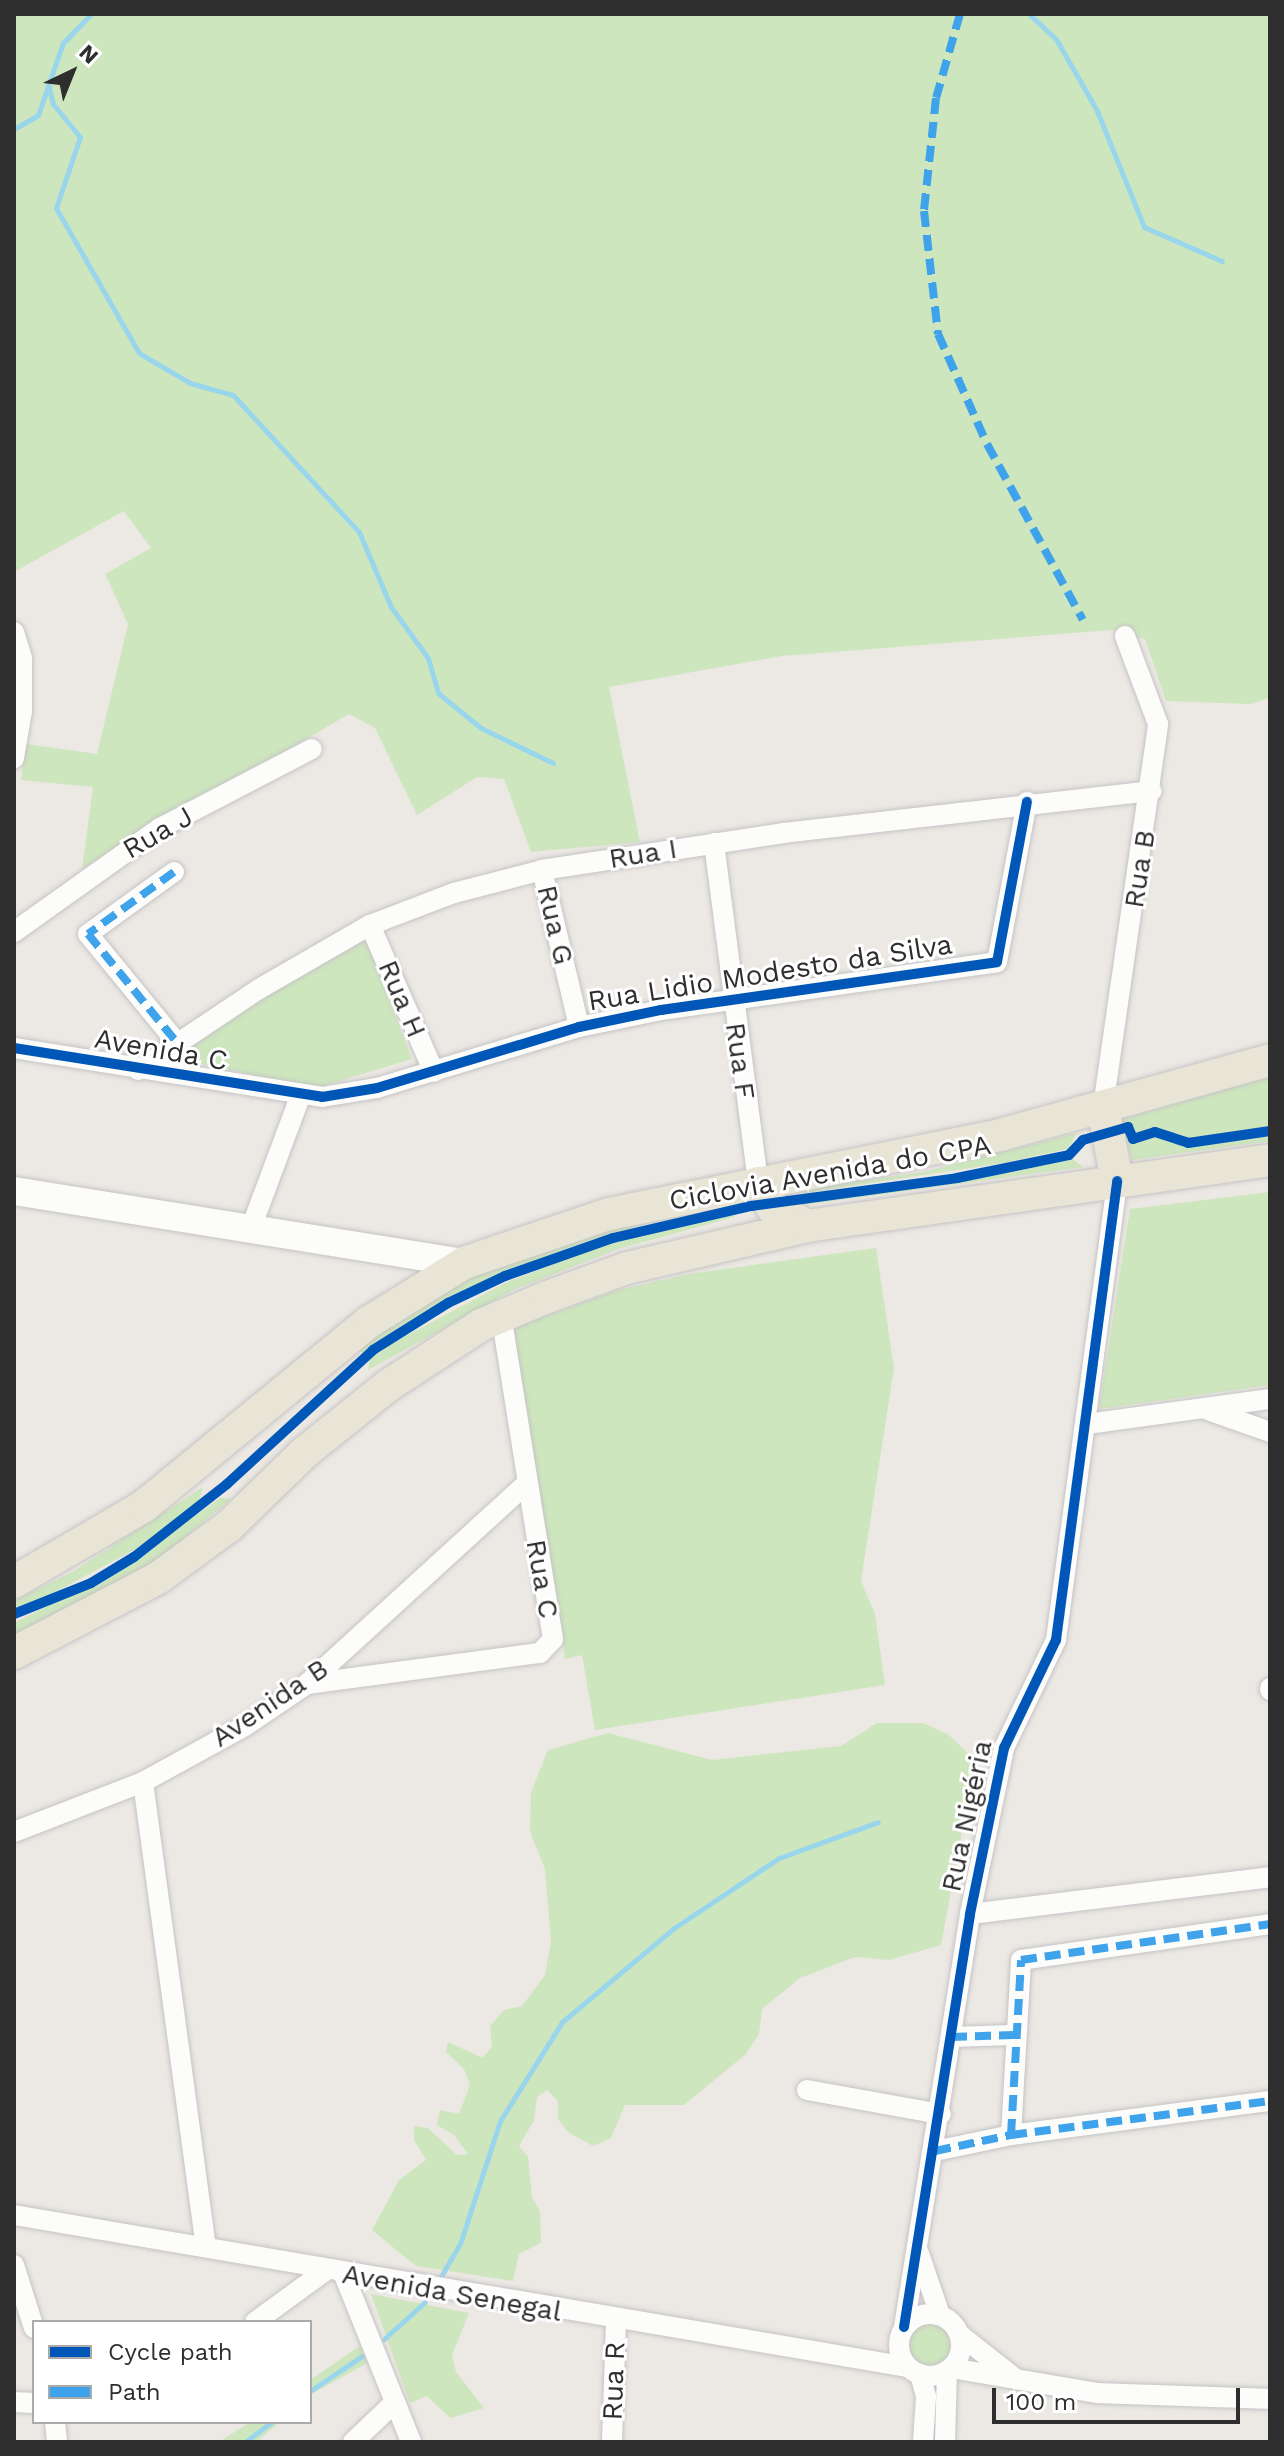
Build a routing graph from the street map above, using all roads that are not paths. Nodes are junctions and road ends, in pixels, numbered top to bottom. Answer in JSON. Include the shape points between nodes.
{"nodes":[{"id":1,"x":14,"y":632,"type":"edge"},
{"id":2,"x":1125,"y":636,"type":"dead end"},
{"id":3,"x":312,"y":749,"type":"dead end"},
{"id":4,"x":14,"y":758,"type":"edge"},
{"id":5,"x":1152,"y":791,"type":"junction"},
{"id":6,"x":1027,"y":802,"type":"junction"},
{"id":7,"x":714,"y":843,"type":"junction"},
{"id":8,"x":542,"y":870,"type":"junction"},
{"id":9,"x":174,"y":872,"type":"dead end"},
{"id":10,"x":370,"y":925,"type":"junction"},
{"id":11,"x":14,"y":932,"type":"edge"},
{"id":12,"x":731,"y":1001,"type":"junction"},
{"id":13,"x":579,"y":1027,"type":"junction"},
{"id":14,"x":176,"y":1045,"type":"junction"},
{"id":15,"x":14,"y":1048,"type":"edge"},
{"id":16,"x":1270,"y":1060,"type":"edge"},
{"id":17,"x":138,"y":1070,"type":"junction"},
{"id":18,"x":434,"y":1072,"type":"junction"},
{"id":19,"x":187,"y":1079,"type":"junction"},
{"id":20,"x":300,"y":1097,"type":"junction"},
{"id":21,"x":1103,"y":1107,"type":"junction"},
{"id":22,"x":1270,"y":1160,"type":"edge"},
{"id":23,"x":1117,"y":1181,"type":"junction"},
{"id":24,"x":758,"y":1183,"type":"junction"},
{"id":25,"x":14,"y":1191,"type":"edge"},
{"id":26,"x":807,"y":1226,"type":"junction"},
{"id":27,"x":251,"y":1228,"type":"junction"},
{"id":28,"x":464,"y":1263,"type":"junction"},
{"id":29,"x":501,"y":1315,"type":"junction"},
{"id":30,"x":1270,"y":1399,"type":"edge"},
{"id":31,"x":1205,"y":1409,"type":"junction"},
{"id":32,"x":1087,"y":1424,"type":"junction"},
{"id":33,"x":1270,"y":1432,"type":"edge"},
{"id":34,"x":525,"y":1485,"type":"junction"},
{"id":35,"x":14,"y":1582,"type":"edge"},
{"id":36,"x":14,"y":1653,"type":"edge"},
{"id":37,"x":307,"y":1684,"type":"junction"},
{"id":38,"x":143,"y":1782,"type":"junction"},
{"id":39,"x":14,"y":1832,"type":"edge"},
{"id":40,"x":1270,"y":1877,"type":"edge"},
{"id":41,"x":970,"y":1914,"type":"junction"},
{"id":42,"x":1270,"y":1924,"type":"edge"},
{"id":43,"x":1013,"y":2035,"type":"junction"},
{"id":44,"x":951,"y":2037,"type":"junction"},
{"id":45,"x":807,"y":2090,"type":"dead end"},
{"id":46,"x":1270,"y":2101,"type":"edge"},
{"id":47,"x":941,"y":2114,"type":"junction"},
{"id":48,"x":1011,"y":2135,"type":"junction"},
{"id":49,"x":935,"y":2151,"type":"junction"},
{"id":50,"x":14,"y":2199,"type":"edge"},
{"id":51,"x":14,"y":2215,"type":"edge"},
{"id":52,"x":43,"y":2216,"type":"junction"},
{"id":53,"x":206,"y":2245,"type":"junction"},
{"id":54,"x":917,"y":2250,"type":"junction"},
{"id":55,"x":14,"y":2265,"type":"edge"},
{"id":56,"x":334,"y":2273,"type":"junction"},
{"id":57,"x":940,"y":2315,"type":"junction"},
{"id":58,"x":258,"y":2320,"type":"edge"},
{"id":59,"x":616,"y":2321,"type":"junction"},
{"id":60,"x":32,"y":2322,"type":"edge"},
{"id":61,"x":902,"y":2332,"type":"junction"},
{"id":62,"x":959,"y":2334,"type":"junction"},
{"id":63,"x":862,"y":2361,"type":"junction"},
{"id":64,"x":914,"y":2370,"type":"junction"},
{"id":65,"x":949,"y":2370,"type":"junction"},
{"id":66,"x":1019,"y":2382,"type":"junction"},
{"id":67,"x":1270,"y":2399,"type":"edge"},
{"id":68,"x":395,"y":2402,"type":"junction"},
{"id":69,"x":353,"y":2442,"type":"edge"},
{"id":70,"x":411,"y":2442,"type":"edge"},
{"id":71,"x":612,"y":2442,"type":"edge"},
{"id":72,"x":923,"y":2442,"type":"edge"},
{"id":73,"x":945,"y":2442,"type":"edge"}],
"edges":[{"from":1,"to":4,"type":"street","via":[[22,672]]},
{"from":2,"to":5,"type":"street","name":"Rua B","via":[[1158,724]]},
{"from":3,"to":11,"type":"street","name":"Rua J","via":[[160,828]]},
{"from":5,"to":6,"type":"street","name":"Rua I"},
{"from":5,"to":21,"type":"street","name":"Rua B"},
{"from":6,"to":7,"type":"street","name":"Rua I"},
{"from":6,"to":12,"type":"street","name":"Rua Lidio Modesto da Silva","via":[[997,962]]},
{"from":7,"to":8,"type":"street","name":"Rua I"},
{"from":7,"to":12,"type":"street","name":"Rua F"},
{"from":8,"to":10,"type":"street","name":"Rua I","via":[[454,893]]},
{"from":8,"to":13,"type":"street","name":"Rua G"},
{"from":9,"to":14,"type":"street","via":[[88,934]]},
{"from":10,"to":14,"type":"street","name":"Rua I"},
{"from":10,"to":18,"type":"street","name":"Rua H"},
{"from":12,"to":13,"type":"street","name":"Rua Lidio Modesto da Silva"},
{"from":12,"to":24,"type":"street","name":"Rua F"},
{"from":13,"to":18,"type":"street","name":"Rua Lidio Modesto da Silva"},
{"from":14,"to":17,"type":"street","name":"Rua I"},
{"from":14,"to":19,"type":"street"},
{"from":15,"to":17,"type":"street","name":"Avenida C"},
{"from":16,"to":21,"type":"main road"},
{"from":17,"to":19,"type":"street","name":"Avenida C"},
{"from":18,"to":20,"type":"street","name":"Rua Lidio Modesto da Silva","via":[[377,1088]]},
{"from":19,"to":20,"type":"street","name":"Avenida C"},
{"from":20,"to":27,"type":"street"},
{"from":21,"to":23,"type":"main road"},
{"from":21,"to":24,"type":"main road","via":[[914,1155]]},
{"from":22,"to":23,"type":"main road"},
{"from":23,"to":26,"type":"main road"},
{"from":23,"to":32,"type":"street","name":"Rua Nigéria"},
{"from":24,"to":26,"type":"main road","via":[[772,1207]]},
{"from":24,"to":28,"type":"main road","via":[[609,1214]]},
{"from":25,"to":27,"type":"street"},
{"from":26,"to":29,"type":"main road","via":[[627,1268]]},
{"from":27,"to":28,"type":"street"},
{"from":28,"to":35,"type":"main road","via":[[369,1322],[144,1506]]},
{"from":29,"to":34,"type":"street","name":"Rua C"},
{"from":29,"to":36,"type":"main road","via":[[427,1358],[343,1421],[197,1551],[124,1599]]},
{"from":30,"to":31,"type":"street"},
{"from":31,"to":32,"type":"street"},
{"from":31,"to":33,"type":"street"},
{"from":32,"to":41,"type":"street","name":"Rua Nigéria","via":[[1056,1640],[1009,1734]]},
{"from":34,"to":37,"type":"street","name":"Avenida B"},
{"from":34,"to":37,"type":"street","name":"Rua C","via":[[553,1639],[548,1648]]},
{"from":37,"to":38,"type":"street","name":"Avenida B","via":[[245,1726]]},
{"from":38,"to":39,"type":"street","name":"Avenida B"},
{"from":38,"to":53,"type":"street"},
{"from":40,"to":41,"type":"street"},
{"from":41,"to":44,"type":"street","name":"Rua Nigéria"},
{"from":42,"to":43,"type":"street","via":[[1021,1960]]},
{"from":43,"to":44,"type":"street"},
{"from":43,"to":48,"type":"street"},
{"from":44,"to":47,"type":"street","name":"Rua Nigéria"},
{"from":45,"to":47,"type":"street"},
{"from":46,"to":48,"type":"street"},
{"from":47,"to":49,"type":"street","name":"Rua Nigéria"},
{"from":48,"to":49,"type":"street"},
{"from":49,"to":54,"type":"street","name":"Rua Nigéria"},
{"from":50,"to":52,"type":"street","name":"Avenida Senegal"},
{"from":51,"to":52,"type":"street","name":"Avenida Senegal"},
{"from":52,"to":53,"type":"street","name":"Avenida Senegal"},
{"from":53,"to":56,"type":"street","name":"Avenida Senegal"},
{"from":54,"to":57,"type":"street"},
{"from":54,"to":61,"type":"street","name":"Rua Nigéria"},
{"from":55,"to":60,"type":"street"},
{"from":56,"to":58,"type":"street"},
{"from":56,"to":59,"type":"street","name":"Avenida Senegal"},
{"from":56,"to":68,"type":"street"},
{"from":57,"to":61,"type":"street","via":[[927,2314]]},
{"from":57,"to":62,"type":"street"},
{"from":59,"to":63,"type":"street","name":"Avenida Senegal"},
{"from":59,"to":71,"type":"street","name":"Rua R"},
{"from":61,"to":63,"type":"street"},
{"from":61,"to":64,"type":"street","name":"Rua Nigéria"},
{"from":62,"to":65,"type":"street","via":[[958,2358]]},
{"from":62,"to":66,"type":"street"},
{"from":63,"to":64,"type":"street","name":"Avenida Senegal"},
{"from":64,"to":65,"type":"street"},
{"from":64,"to":72,"type":"street","via":[[926,2397]]},
{"from":65,"to":66,"type":"street"},
{"from":65,"to":73,"type":"street"},
{"from":66,"to":67,"type":"street","via":[[1098,2393]]},
{"from":68,"to":69,"type":"street"},
{"from":68,"to":70,"type":"street"}]}
